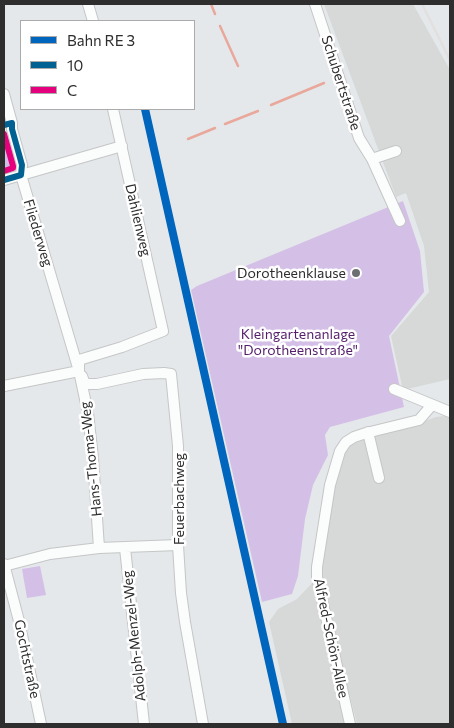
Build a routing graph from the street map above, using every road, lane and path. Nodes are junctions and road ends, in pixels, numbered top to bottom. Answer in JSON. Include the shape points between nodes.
{"nodes":[{"id":1,"x":88,"y":4,"type":"edge"},
{"id":2,"x":315,"y":4,"type":"edge"},
{"id":3,"x":93,"y":20,"type":"edge"},
{"id":4,"x":4,"y":94,"type":"edge"},
{"id":5,"x":113,"y":110,"type":"edge"},
{"id":6,"x":8,"y":124,"type":"edge"},
{"id":7,"x":122,"y":146,"type":"junction"},
{"id":8,"x":396,"y":150,"type":"dead end"},
{"id":9,"x":372,"y":160,"type":"junction"},
{"id":10,"x":21,"y":175,"type":"junction"},
{"id":11,"x":4,"y":180,"type":"edge"},
{"id":12,"x":400,"y":221,"type":"dead end"},
{"id":13,"x":80,"y":371,"type":"junction"},
{"id":14,"x":4,"y":386,"type":"edge"},
{"id":15,"x":394,"y":389,"type":"dead end"},
{"id":16,"x":432,"y":405,"type":"junction"},
{"id":17,"x":450,"y":412,"type":"edge"},
{"id":18,"x":368,"y":432,"type":"junction"},
{"id":19,"x":379,"y":478,"type":"dead end"},
{"id":20,"x":178,"y":544,"type":"junction"},
{"id":21,"x":99,"y":548,"type":"junction"},
{"id":22,"x":125,"y":548,"type":"junction"},
{"id":23,"x":4,"y":565,"type":"edge"},
{"id":24,"x":41,"y":724,"type":"edge"},
{"id":25,"x":144,"y":724,"type":"edge"},
{"id":26,"x":203,"y":724,"type":"edge"},
{"id":27,"x":350,"y":724,"type":"edge"}],
"edges":[{"from":1,"to":3,"type":"street"},
{"from":2,"to":9,"type":"street","name":"Schubertstraße","via":[[360,138]]},
{"from":4,"to":6,"type":"street","name":"Fliederweg"},
{"from":5,"to":7,"type":"street","name":"Dahlienweg"},
{"from":6,"to":10,"type":"street","name":"Fliederweg","via":[[22,165]]},
{"from":7,"to":10,"type":"street"},
{"from":7,"to":13,"type":"street","name":"Dahlienweg","via":[[163,331],[79,360]]},
{"from":8,"to":9,"type":"street"},
{"from":9,"to":12,"type":"street","name":"Schubertstraße"},
{"from":10,"to":11,"type":"street"},
{"from":10,"to":13,"type":"street","name":"Fliederweg"},
{"from":13,"to":14,"type":"street"},
{"from":13,"to":20,"type":"street","name":"Feuerbachweg","via":[[85,384],[143,374],[171,374],[178,446]]},
{"from":13,"to":21,"type":"street","name":"Hans-Thoma-Weg","via":[[93,458]]},
{"from":15,"to":16,"type":"street"},
{"from":16,"to":17,"type":"street"},
{"from":16,"to":18,"type":"street","name":"Alfred-Schön-Allee","via":[[419,420]]},
{"from":18,"to":19,"type":"street"},
{"from":18,"to":27,"type":"street","name":"Alfred-Schön-Allee","via":[[346,442],[340,451],[330,485],[317,567]]},
{"from":20,"to":22,"type":"street"},
{"from":20,"to":26,"type":"street","name":"Feuerbachweg","via":[[184,622]]},
{"from":21,"to":22,"type":"street"},
{"from":21,"to":23,"type":"street","via":[[50,554]]},
{"from":22,"to":25,"type":"street","name":"Adolph-Menzel-Weg"},
{"from":23,"to":24,"type":"street","name":"Gochtstraße"}]}
